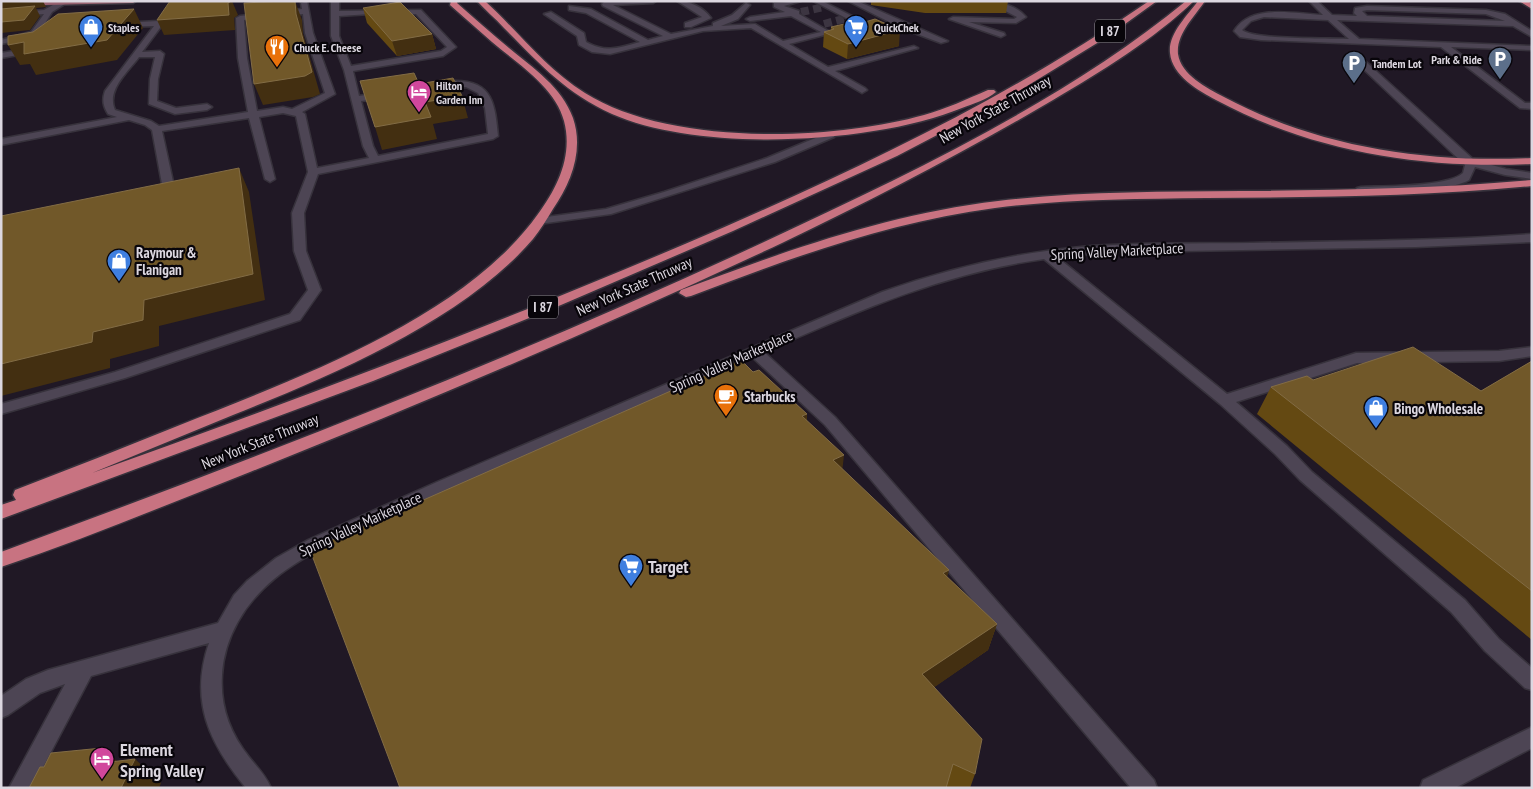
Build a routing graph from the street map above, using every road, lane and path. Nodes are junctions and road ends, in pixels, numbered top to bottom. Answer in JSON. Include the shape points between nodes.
{"nodes":[{"id":1,"x":133,"y":1,"type":"edge"},
{"id":2,"x":176,"y":1,"type":"edge"},
{"id":3,"x":305,"y":1,"type":"edge"},
{"id":4,"x":335,"y":1,"type":"edge"},
{"id":5,"x":455,"y":1,"type":"edge"},
{"id":6,"x":480,"y":1,"type":"edge"},
{"id":7,"x":653,"y":1,"type":"edge"},
{"id":8,"x":680,"y":1,"type":"edge"},
{"id":9,"x":798,"y":1,"type":"tunnel mouth"},
{"id":10,"x":816,"y":1,"type":"tunnel mouth"},
{"id":11,"x":851,"y":1,"type":"tunnel mouth"},
{"id":12,"x":989,"y":1,"type":"edge"},
{"id":13,"x":1154,"y":1,"type":"edge"},
{"id":14,"x":1191,"y":1,"type":"edge"},
{"id":15,"x":1202,"y":1,"type":"edge"},
{"id":16,"x":1312,"y":1,"type":"edge"},
{"id":17,"x":1522,"y":1,"type":"edge"},
{"id":18,"x":2,"y":2,"type":"edge"},
{"id":19,"x":64,"y":2,"type":"edge"},
{"id":20,"x":606,"y":2,"type":"edge"},
{"id":21,"x":594,"y":3,"type":"dead end"},
{"id":22,"x":745,"y":3,"type":"edge"},
{"id":23,"x":1532,"y":7,"type":"edge"},
{"id":24,"x":564,"y":10,"type":"junction"},
{"id":25,"x":305,"y":11,"type":"junction"},
{"id":26,"x":46,"y":12,"type":"junction"},
{"id":27,"x":334,"y":14,"type":"junction"},
{"id":28,"x":802,"y":15,"type":"junction"},
{"id":29,"x":1,"y":16,"type":"edge"},
{"id":30,"x":1330,"y":18,"type":"junction"},
{"id":31,"x":751,"y":22,"type":"junction"},
{"id":32,"x":160,"y":23,"type":"junction"},
{"id":33,"x":866,"y":25,"type":"junction"},
{"id":34,"x":112,"y":26,"type":"edge"},
{"id":35,"x":703,"y":29,"type":"junction"},
{"id":36,"x":847,"y":29,"type":"tunnel mouth"},
{"id":37,"x":838,"y":31,"type":"tunnel mouth"},
{"id":38,"x":627,"y":32,"type":"junction"},
{"id":39,"x":660,"y":32,"type":"junction"},
{"id":40,"x":882,"y":32,"type":"edge"},
{"id":41,"x":828,"y":33,"type":"junction"},
{"id":42,"x":1001,"y":35,"type":"dead end"},
{"id":43,"x":1532,"y":35,"type":"edge"},
{"id":44,"x":581,"y":36,"type":"junction"},
{"id":45,"x":670,"y":38,"type":"junction"},
{"id":46,"x":898,"y":40,"type":"edge"},
{"id":47,"x":944,"y":41,"type":"dead end"},
{"id":48,"x":1,"y":42,"type":"edge"},
{"id":49,"x":1357,"y":42,"type":"junction"},
{"id":50,"x":647,"y":43,"type":"junction"},
{"id":51,"x":781,"y":44,"type":"junction"},
{"id":52,"x":1443,"y":45,"type":"junction"},
{"id":53,"x":1532,"y":48,"type":"edge"},
{"id":54,"x":37,"y":49,"type":"edge"},
{"id":55,"x":136,"y":55,"type":"junction"},
{"id":56,"x":1,"y":56,"type":"edge"},
{"id":57,"x":1066,"y":60,"type":"junction"},
{"id":58,"x":1362,"y":63,"type":"dead end"},
{"id":59,"x":348,"y":69,"type":"junction"},
{"id":60,"x":827,"y":70,"type":"junction"},
{"id":61,"x":432,"y":87,"type":"edge"},
{"id":62,"x":862,"y":90,"type":"dead end"},
{"id":63,"x":394,"y":93,"type":"edge"},
{"id":64,"x":357,"y":99,"type":"junction"},
{"id":65,"x":1532,"y":106,"type":"edge"},
{"id":66,"x":207,"y":107,"type":"dead end"},
{"id":67,"x":294,"y":112,"type":"junction"},
{"id":68,"x":254,"y":115,"type":"junction"},
{"id":69,"x":128,"y":118,"type":"junction"},
{"id":70,"x":157,"y":129,"type":"junction"},
{"id":71,"x":830,"y":135,"type":"junction"},
{"id":72,"x":1,"y":142,"type":"edge"},
{"id":73,"x":375,"y":160,"type":"junction"},
{"id":74,"x":1532,"y":161,"type":"edge"},
{"id":75,"x":1470,"y":162,"type":"junction"},
{"id":76,"x":313,"y":172,"type":"junction"},
{"id":77,"x":1532,"y":176,"type":"edge"},
{"id":78,"x":270,"y":179,"type":"dead end"},
{"id":79,"x":1532,"y":183,"type":"edge"},
{"id":80,"x":1330,"y":192,"type":"junction"},
{"id":81,"x":171,"y":200,"type":"edge"},
{"id":82,"x":539,"y":221,"type":"junction"},
{"id":83,"x":1532,"y":238,"type":"edge"},
{"id":84,"x":1047,"y":255,"type":"junction"},
{"id":85,"x":535,"y":349,"type":"junction"},
{"id":86,"x":754,"y":351,"type":"junction"},
{"id":87,"x":1532,"y":351,"type":"edge"},
{"id":88,"x":1225,"y":400,"type":"junction"},
{"id":89,"x":1,"y":408,"type":"edge"},
{"id":90,"x":1,"y":502,"type":"edge"},
{"id":91,"x":1,"y":512,"type":"edge"},
{"id":92,"x":1,"y":560,"type":"edge"},
{"id":93,"x":223,"y":630,"type":"junction"},
{"id":94,"x":84,"y":669,"type":"junction"},
{"id":95,"x":1532,"y":681,"type":"edge"},
{"id":96,"x":1,"y":708,"type":"edge"},
{"id":97,"x":1532,"y":737,"type":"edge"},
{"id":98,"x":20,"y":788,"type":"edge"},
{"id":99,"x":260,"y":788,"type":"edge"},
{"id":100,"x":1146,"y":788,"type":"edge"},
{"id":101,"x":1431,"y":788,"type":"edge"}],
"edges":[{"from":1,"to":19,"type":"main road"},
{"from":2,"to":32,"type":"street"},
{"from":3,"to":25,"type":"street"},
{"from":4,"to":27,"type":"street"},
{"from":5,"to":82,"type":"highway","via":[[474,23],[547,87],[566,111],[572,133],[570,160],[560,188]]},
{"from":6,"to":71,"type":"highway","via":[[555,75],[583,96],[613,111],[654,124],[702,132]]},
{"from":7,"to":20,"type":"street"},
{"from":8,"to":39,"type":"street","via":[[707,18]]},
{"from":9,"to":28,"type":"street","via":[[777,6]]},
{"from":10,"to":33,"type":"street"},
{"from":11,"to":47,"type":"street"},
{"from":12,"to":42,"type":"street","via":[[1022,17],[1016,21],[953,19]]},
{"from":13,"to":57,"type":"highway","name":"New York State Thruway","number":"I 87"},
{"from":14,"to":85,"type":"highway","name":"New York State Thruway","number":"I 87","via":[[1098,69],[955,152],[748,254]]},
{"from":15,"to":75,"type":"highway","via":[[1178,35],[1174,54],[1187,75],[1213,95],[1270,122],[1336,143],[1402,155]]},
{"from":16,"to":30,"type":"street"},
{"from":17,"to":23,"type":"highway"},
{"from":18,"to":19,"type":"main road"},
{"from":19,"to":26,"type":"street"},
{"from":20,"to":39,"type":"street"},
{"from":21,"to":24,"type":"street"},
{"from":22,"to":31,"type":"street"},
{"from":22,"to":35,"type":"street","via":[[735,17]]},
{"from":24,"to":38,"type":"street","via":[[588,11]]},
{"from":24,"to":44,"type":"street","via":[[548,14]]},
{"from":25,"to":67,"type":"street","via":[[308,33],[330,94]]},
{"from":25,"to":68,"type":"street","via":[[240,18],[240,37]]},
{"from":26,"to":29,"type":"street"},
{"from":26,"to":48,"type":"street","via":[[49,13],[34,34]]},
{"from":27,"to":59,"type":"street","via":[[335,36]]},
{"from":27,"to":59,"type":"street","via":[[418,12],[452,47],[443,53]]},
{"from":28,"to":31,"type":"street"},
{"from":28,"to":41,"type":"street"},
{"from":30,"to":43,"type":"street","via":[[1516,24]]},
{"from":30,"to":49,"type":"street"},
{"from":30,"to":49,"type":"street","via":[[1260,15],[1248,20],[1238,31],[1261,38]]},
{"from":31,"to":35,"type":"street"},
{"from":31,"to":51,"type":"street"},
{"from":32,"to":34,"type":"street"},
{"from":32,"to":55,"type":"street"},
{"from":33,"to":36,"type":"street"},
{"from":33,"to":40,"type":"street"},
{"from":35,"to":45,"type":"street"},
{"from":37,"to":41,"type":"street"},
{"from":38,"to":44,"type":"street","via":[[620,41],[599,44]]},
{"from":38,"to":50,"type":"street"},
{"from":39,"to":45,"type":"street"},
{"from":41,"to":51,"type":"street"},
{"from":44,"to":50,"type":"street","via":[[582,43],[595,50],[610,52]]},
{"from":45,"to":50,"type":"street"},
{"from":46,"to":60,"type":"street","via":[[914,48]]},
{"from":49,"to":52,"type":"street"},
{"from":51,"to":60,"type":"street"},
{"from":52,"to":53,"type":"street"},
{"from":52,"to":65,"type":"street","via":[[1523,106]]},
{"from":54,"to":56,"type":"street"},
{"from":55,"to":66,"type":"street","via":[[160,54],[152,102],[175,111]]},
{"from":55,"to":69,"type":"street","via":[[108,93],[111,112]]},
{"from":57,"to":71,"type":"highway","via":[[935,115],[875,129]]},
{"from":57,"to":91,"type":"highway","name":"New York State Thruway","number":"I 87","via":[[886,156],[651,263],[362,379]]},
{"from":58,"to":75,"type":"street"},
{"from":59,"to":64,"type":"street"},
{"from":60,"to":62,"type":"street"},
{"from":61,"to":73,"type":"street","via":[[474,84],[486,98],[493,136]]},
{"from":63,"to":64,"type":"street"},
{"from":64,"to":73,"type":"street","via":[[368,146]]},
{"from":67,"to":68,"type":"street","via":[[283,110]]},
{"from":67,"to":76,"type":"street","via":[[300,114]]},
{"from":68,"to":70,"type":"street"},
{"from":68,"to":78,"type":"street"},
{"from":69,"to":70,"type":"street"},
{"from":69,"to":72,"type":"street"},
{"from":70,"to":81,"type":"street"},
{"from":71,"to":82,"type":"street","via":[[771,160],[668,194],[607,212]]},
{"from":73,"to":76,"type":"street"},
{"from":74,"to":75,"type":"highway"},
{"from":75,"to":77,"type":"street"},
{"from":75,"to":80,"type":"street","via":[[1470,172],[1452,183]]},
{"from":76,"to":89,"type":"street","via":[[298,212],[300,251],[316,290],[295,316],[120,375]]},
{"from":79,"to":80,"type":"highway"},
{"from":80,"to":85,"type":"highway","via":[[1069,198],[995,204],[924,216],[823,242]]},
{"from":82,"to":90,"type":"highway","via":[[529,236],[487,275],[371,348],[258,400]]},
{"from":83,"to":84,"type":"street","name":"Spring Valley Marketplace","via":[[1132,248]]},
{"from":84,"to":86,"type":"street","name":"Spring Valley Marketplace","via":[[974,268],[912,285]]},
{"from":84,"to":88,"type":"street"},
{"from":85,"to":92,"type":"highway","name":"New York State Thruway","number":"I 87","via":[[370,417]]},
{"from":86,"to":93,"type":"street","name":"Spring Valley Marketplace","via":[[295,554],[252,587]]},
{"from":86,"to":100,"type":"street","via":[[830,421]]},
{"from":87,"to":88,"type":"street","via":[[1499,356],[1356,358]]},
{"from":88,"to":95,"type":"street","via":[[1306,476],[1458,606],[1492,645]]},
{"from":93,"to":94,"type":"street"},
{"from":93,"to":99,"type":"street","name":"Spring Valley Marketplace","via":[[211,669],[213,708],[229,749]]},
{"from":94,"to":96,"type":"street","via":[[33,686]]},
{"from":94,"to":98,"type":"street"},
{"from":97,"to":101,"type":"street"}]}
